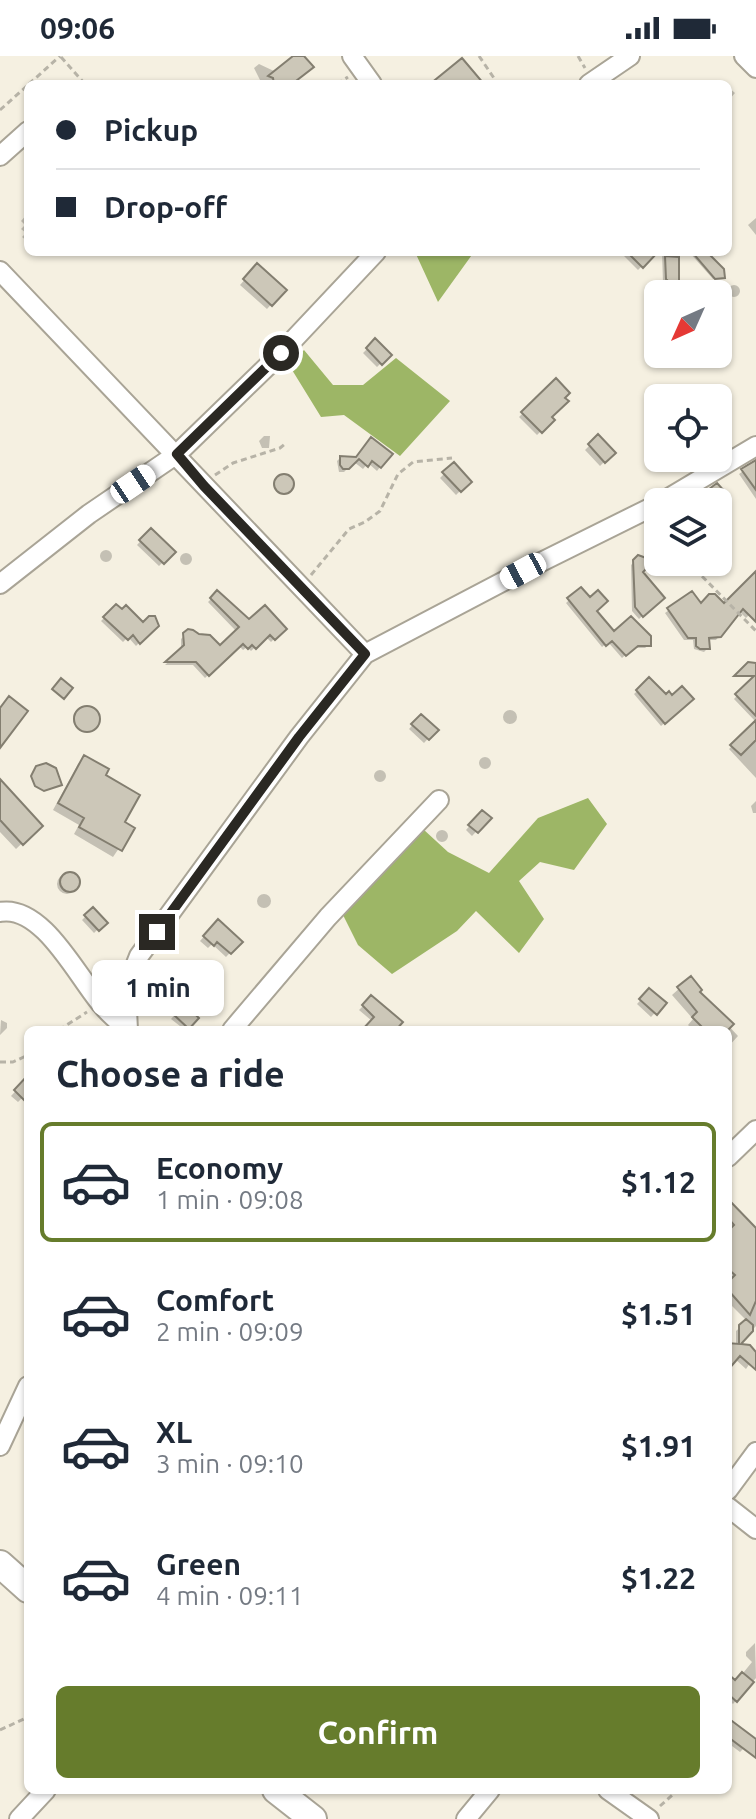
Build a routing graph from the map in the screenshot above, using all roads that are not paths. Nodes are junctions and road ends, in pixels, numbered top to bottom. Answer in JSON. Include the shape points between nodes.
{"nodes":[{"id":1,"x":352,"y":56,"type":"edge"},
{"id":2,"x":630,"y":56,"type":"edge"},
{"id":3,"x":744,"y":56,"type":"edge"},
{"id":4,"x":756,"y":68,"type":"edge"},
{"id":5,"x":369,"y":80,"type":"edge"},
{"id":6,"x":595,"y":80,"type":"edge"},
{"id":7,"x":24,"y":135,"type":"edge"},
{"id":8,"x":0,"y":156,"type":"edge"},
{"id":9,"x":372,"y":256,"type":"edge"},
{"id":10,"x":0,"y":271,"type":"edge"},
{"id":11,"x":756,"y":446,"type":"edge"},
{"id":12,"x":177,"y":454,"type":"junction"},
{"id":13,"x":685,"y":488,"type":"edge"},
{"id":14,"x":644,"y":511,"type":"edge"},
{"id":15,"x":0,"y":584,"type":"edge"},
{"id":16,"x":365,"y":654,"type":"junction"},
{"id":17,"x":439,"y":800,"type":"dead end"},
{"id":18,"x":3,"y":907,"type":"edge"},
{"id":19,"x":124,"y":1026,"type":"edge"},
{"id":20,"x":128,"y":1026,"type":"edge"},
{"id":21,"x":235,"y":1026,"type":"edge"},
{"id":22,"x":756,"y":1130,"type":"edge"},
{"id":23,"x":732,"y":1153,"type":"edge"},
{"id":24,"x":24,"y":1395,"type":"edge"},
{"id":25,"x":0,"y":1446,"type":"edge"},
{"id":26,"x":756,"y":1452,"type":"edge"},
{"id":27,"x":732,"y":1485,"type":"edge"},
{"id":28,"x":732,"y":1510,"type":"edge"},
{"id":29,"x":756,"y":1529,"type":"edge"},
{"id":30,"x":0,"y":1564,"type":"edge"},
{"id":31,"x":24,"y":1585,"type":"edge"},
{"id":32,"x":42,"y":1794,"type":"edge"},
{"id":33,"x":281,"y":1794,"type":"edge"},
{"id":34,"x":487,"y":1794,"type":"edge"},
{"id":35,"x":614,"y":1794,"type":"edge"},
{"id":36,"x":648,"y":1818,"type":"edge"},
{"id":37,"x":19,"y":1819,"type":"edge"},
{"id":38,"x":313,"y":1819,"type":"edge"},
{"id":39,"x":466,"y":1819,"type":"edge"}],
"edges":[{"from":1,"to":5,"type":"street"},
{"from":2,"to":6,"type":"street"},
{"from":3,"to":4,"type":"street"},
{"from":7,"to":8,"type":"street"},
{"from":9,"to":12,"type":"street"},
{"from":10,"to":12,"type":"street"},
{"from":11,"to":13,"type":"street"},
{"from":12,"to":15,"type":"street"},
{"from":12,"to":16,"type":"street"},
{"from":14,"to":16,"type":"street"},
{"from":16,"to":20,"type":"street","via":[[139,956],[126,989]]},
{"from":17,"to":21,"type":"street","via":[[328,917]]},
{"from":18,"to":19,"type":"street","via":[[45,931],[101,1005]]},
{"from":22,"to":23,"type":"street"},
{"from":24,"to":25,"type":"street"},
{"from":26,"to":27,"type":"street"},
{"from":28,"to":29,"type":"street"},
{"from":30,"to":31,"type":"main road"},
{"from":32,"to":37,"type":"street"},
{"from":33,"to":38,"type":"main road"},
{"from":34,"to":39,"type":"street"},
{"from":35,"to":36,"type":"street"}]}
